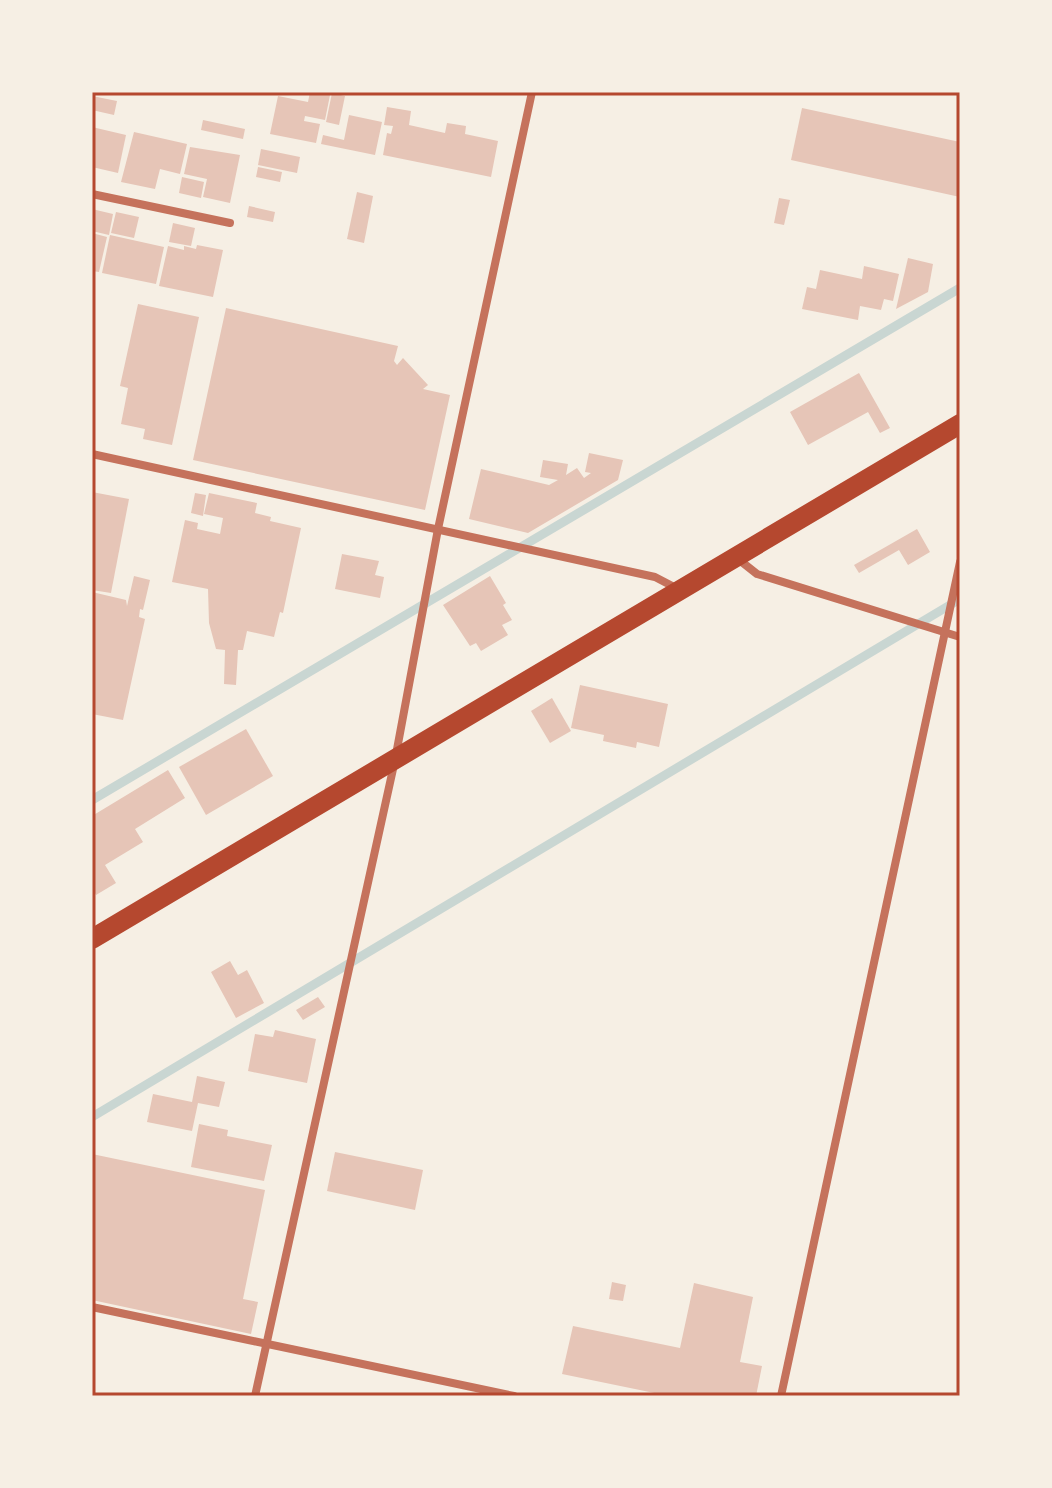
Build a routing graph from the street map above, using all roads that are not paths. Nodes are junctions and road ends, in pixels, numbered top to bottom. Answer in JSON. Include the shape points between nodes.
{"nodes":[{"id":1,"x":532,"y":92,"type":"edge"},
{"id":2,"x":92,"y":194,"type":"edge"},
{"id":3,"x":230,"y":223,"type":"dead end"},
{"id":4,"x":960,"y":424,"type":"edge"},
{"id":5,"x":92,"y":454,"type":"edge"},
{"id":6,"x":438,"y":529,"type":"junction"},
{"id":7,"x":734,"y":556,"type":"junction"},
{"id":8,"x":960,"y":562,"type":"edge"},
{"id":9,"x":678,"y":589,"type":"junction"},
{"id":10,"x":946,"y":634,"type":"junction"},
{"id":11,"x":960,"y":637,"type":"edge"},
{"id":12,"x":395,"y":760,"type":"junction"},
{"id":13,"x":92,"y":939,"type":"edge"},
{"id":14,"x":92,"y":1307,"type":"edge"},
{"id":15,"x":266,"y":1342,"type":"junction"},
{"id":16,"x":255,"y":1396,"type":"edge"},
{"id":17,"x":514,"y":1396,"type":"edge"},
{"id":18,"x":781,"y":1396,"type":"edge"}],
"edges":[{"from":1,"to":6,"type":"street"},
{"from":2,"to":3,"type":"street"},
{"from":4,"to":7,"type":"main road"},
{"from":5,"to":6,"type":"street"},
{"from":6,"to":9,"type":"street","via":[[655,577]]},
{"from":6,"to":12,"type":"street"},
{"from":7,"to":9,"type":"main road"},
{"from":7,"to":10,"type":"street","via":[[757,574]]},
{"from":8,"to":10,"type":"street"},
{"from":9,"to":12,"type":"main road"},
{"from":10,"to":11,"type":"street"},
{"from":10,"to":18,"type":"street"},
{"from":12,"to":13,"type":"main road"},
{"from":12,"to":15,"type":"street"},
{"from":14,"to":15,"type":"street"},
{"from":15,"to":16,"type":"street"},
{"from":15,"to":17,"type":"street"}]}
